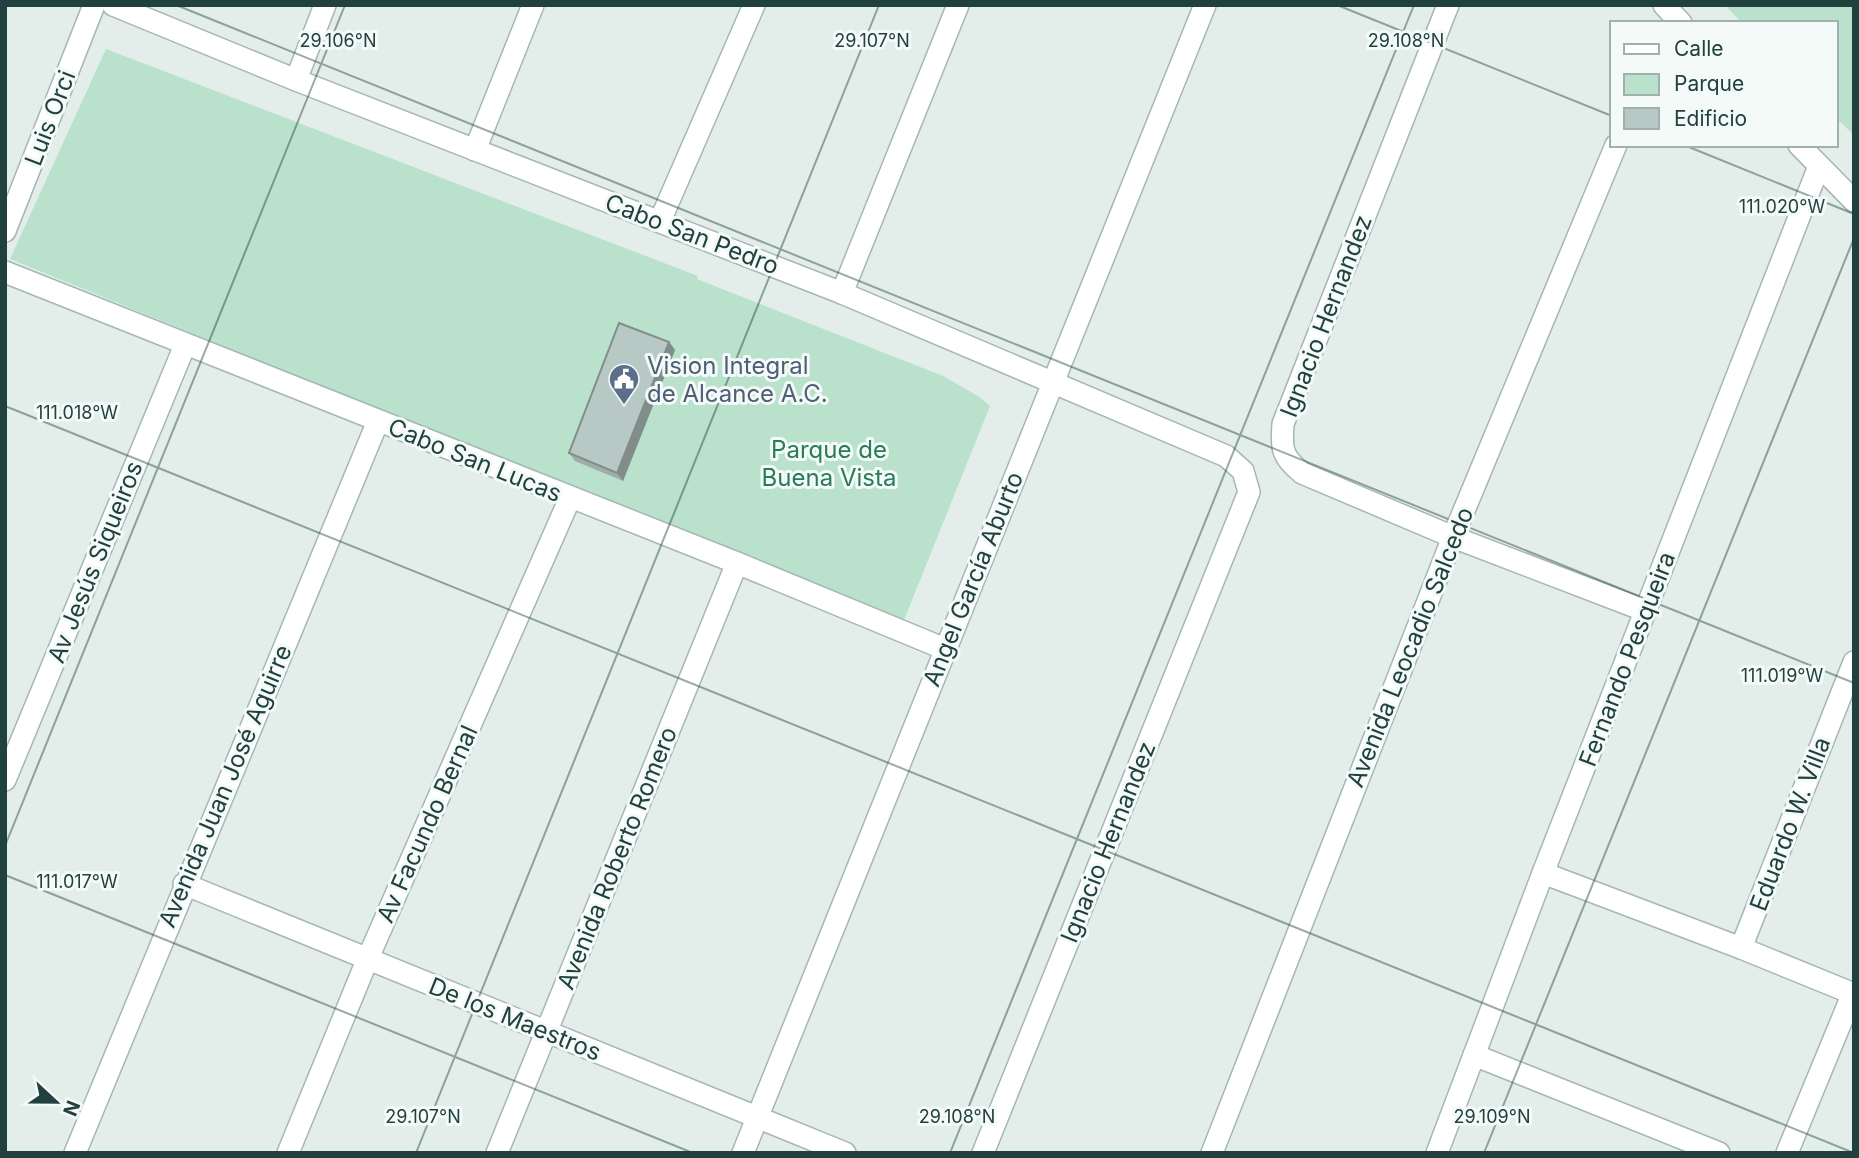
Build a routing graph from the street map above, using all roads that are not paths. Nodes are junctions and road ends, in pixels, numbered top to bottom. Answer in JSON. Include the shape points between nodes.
{"nodes":[{"id":1,"x":94,"y":5,"type":"edge"},
{"id":2,"x":113,"y":5,"type":"edge"},
{"id":3,"x":325,"y":5,"type":"edge"},
{"id":4,"x":533,"y":5,"type":"edge"},
{"id":5,"x":754,"y":5,"type":"edge"},
{"id":6,"x":958,"y":5,"type":"edge"},
{"id":7,"x":1205,"y":5,"type":"edge"},
{"id":8,"x":1448,"y":5,"type":"edge"},
{"id":9,"x":296,"y":80,"type":"junction"},
{"id":10,"x":1615,"y":147,"type":"edge"},
{"id":11,"x":1801,"y":147,"type":"edge"},
{"id":12,"x":475,"y":150,"type":"junction"},
{"id":13,"x":1819,"y":166,"type":"junction"},
{"id":14,"x":1854,"y":201,"type":"edge"},
{"id":15,"x":660,"y":221,"type":"junction"},
{"id":16,"x":5,"y":231,"type":"edge"},
{"id":17,"x":5,"y":271,"type":"edge"},
{"id":18,"x":842,"y":293,"type":"junction"},
{"id":19,"x":185,"y":345,"type":"junction"},
{"id":20,"x":1052,"y":382,"type":"junction"},
{"id":21,"x":378,"y":421,"type":"junction"},
{"id":22,"x":1249,"y":492,"type":"joint"},
{"id":23,"x":570,"y":498,"type":"junction"},
{"id":24,"x":1452,"y":537,"type":"junction"},
{"id":25,"x":737,"y":563,"type":"junction"},
{"id":26,"x":1646,"y":611,"type":"junction"},
{"id":27,"x":944,"y":649,"type":"junction"},
{"id":28,"x":1854,"y":662,"type":"edge"},
{"id":29,"x":5,"y":780,"type":"edge"},
{"id":30,"x":1543,"y":873,"type":"junction"},
{"id":31,"x":184,"y":884,"type":"junction"},
{"id":32,"x":1741,"y":948,"type":"junction"},
{"id":33,"x":368,"y":958,"type":"junction"},
{"id":34,"x":1853,"y":994,"type":"edge"},
{"id":35,"x":546,"y":1032,"type":"junction"},
{"id":36,"x":1474,"y":1055,"type":"junction"},
{"id":37,"x":758,"y":1116,"type":"junction"},
{"id":38,"x":75,"y":1153,"type":"edge"},
{"id":39,"x":288,"y":1153,"type":"edge"},
{"id":40,"x":497,"y":1153,"type":"edge"},
{"id":41,"x":743,"y":1153,"type":"edge"},
{"id":42,"x":845,"y":1153,"type":"edge"},
{"id":43,"x":982,"y":1153,"type":"edge"},
{"id":44,"x":1212,"y":1153,"type":"edge"},
{"id":45,"x":1437,"y":1153,"type":"edge"},
{"id":46,"x":1719,"y":1153,"type":"edge"},
{"id":47,"x":1787,"y":1153,"type":"edge"}],
"edges":[{"from":1,"to":16,"type":"street","name":"Luis Orci"},
{"from":2,"to":9,"type":"street","name":"Cabo San Pedro"},
{"from":3,"to":9,"type":"street"},
{"from":4,"to":12,"type":"street"},
{"from":5,"to":15,"type":"street"},
{"from":6,"to":18,"type":"street"},
{"from":7,"to":20,"type":"street","name":"Angel García Aburto"},
{"from":8,"to":24,"type":"street","name":"Ignacio Hernandez","via":[[1283,424],[1282,442],[1287,461],[1302,473]]},
{"from":9,"to":12,"type":"street","name":"Cabo San Pedro"},
{"from":10,"to":24,"type":"street","name":"Avenida Leocadio Salcedo"},
{"from":11,"to":13,"type":"street"},
{"from":12,"to":15,"type":"street","name":"Cabo San Pedro"},
{"from":13,"to":14,"type":"street"},
{"from":13,"to":26,"type":"street","name":"Fernando Pesqueira"},
{"from":15,"to":18,"type":"street","name":"Cabo San Pedro"},
{"from":17,"to":19,"type":"street","name":"Cabo San Lucas"},
{"from":18,"to":20,"type":"street","name":"Cabo San Pedro"},
{"from":19,"to":21,"type":"street","name":"Cabo San Lucas"},
{"from":19,"to":29,"type":"street","name":"Av Jesús Siqueiros"},
{"from":20,"to":22,"type":"street","name":"Cabo San Pedro","via":[[1226,456],[1242,471]]},
{"from":20,"to":27,"type":"street","name":"Angel García Aburto"},
{"from":21,"to":23,"type":"street","name":"Cabo San Lucas"},
{"from":21,"to":31,"type":"street","name":"Avenida Juan José Aguirre"},
{"from":22,"to":43,"type":"street","name":"Ignacio Hernandez"},
{"from":23,"to":25,"type":"street","name":"Cabo San Lucas"},
{"from":23,"to":33,"type":"street","name":"Av Facundo Bernal"},
{"from":24,"to":26,"type":"street","name":"Ignacio Hernandez"},
{"from":24,"to":44,"type":"street","name":"Avenida Leocadio Salcedo"},
{"from":25,"to":27,"type":"street","name":"Cabo San Lucas"},
{"from":25,"to":35,"type":"street","name":"Avenida Roberto Romero"},
{"from":26,"to":30,"type":"street","name":"Fernando Pesqueira"},
{"from":27,"to":37,"type":"street","name":"Angel García Aburto"},
{"from":28,"to":32,"type":"street","name":"Eduardo W. Villa"},
{"from":30,"to":32,"type":"street"},
{"from":30,"to":36,"type":"street","name":"Fernando Pesqueira"},
{"from":31,"to":33,"type":"street","name":"De los Maestros"},
{"from":31,"to":38,"type":"street","name":"Avenida Juan José Aguirre"},
{"from":32,"to":34,"type":"street"},
{"from":33,"to":35,"type":"street","name":"De los Maestros"},
{"from":33,"to":39,"type":"street","name":"Av Facundo Bernal"},
{"from":34,"to":47,"type":"street"},
{"from":35,"to":37,"type":"street","name":"De los Maestros"},
{"from":35,"to":40,"type":"street","name":"Avenida Roberto Romero"},
{"from":36,"to":45,"type":"street","name":"Fernando Pesqueira"},
{"from":36,"to":46,"type":"street"},
{"from":37,"to":41,"type":"street","name":"Angel García Aburto"},
{"from":37,"to":42,"type":"street","name":"De los Maestros"}]}
